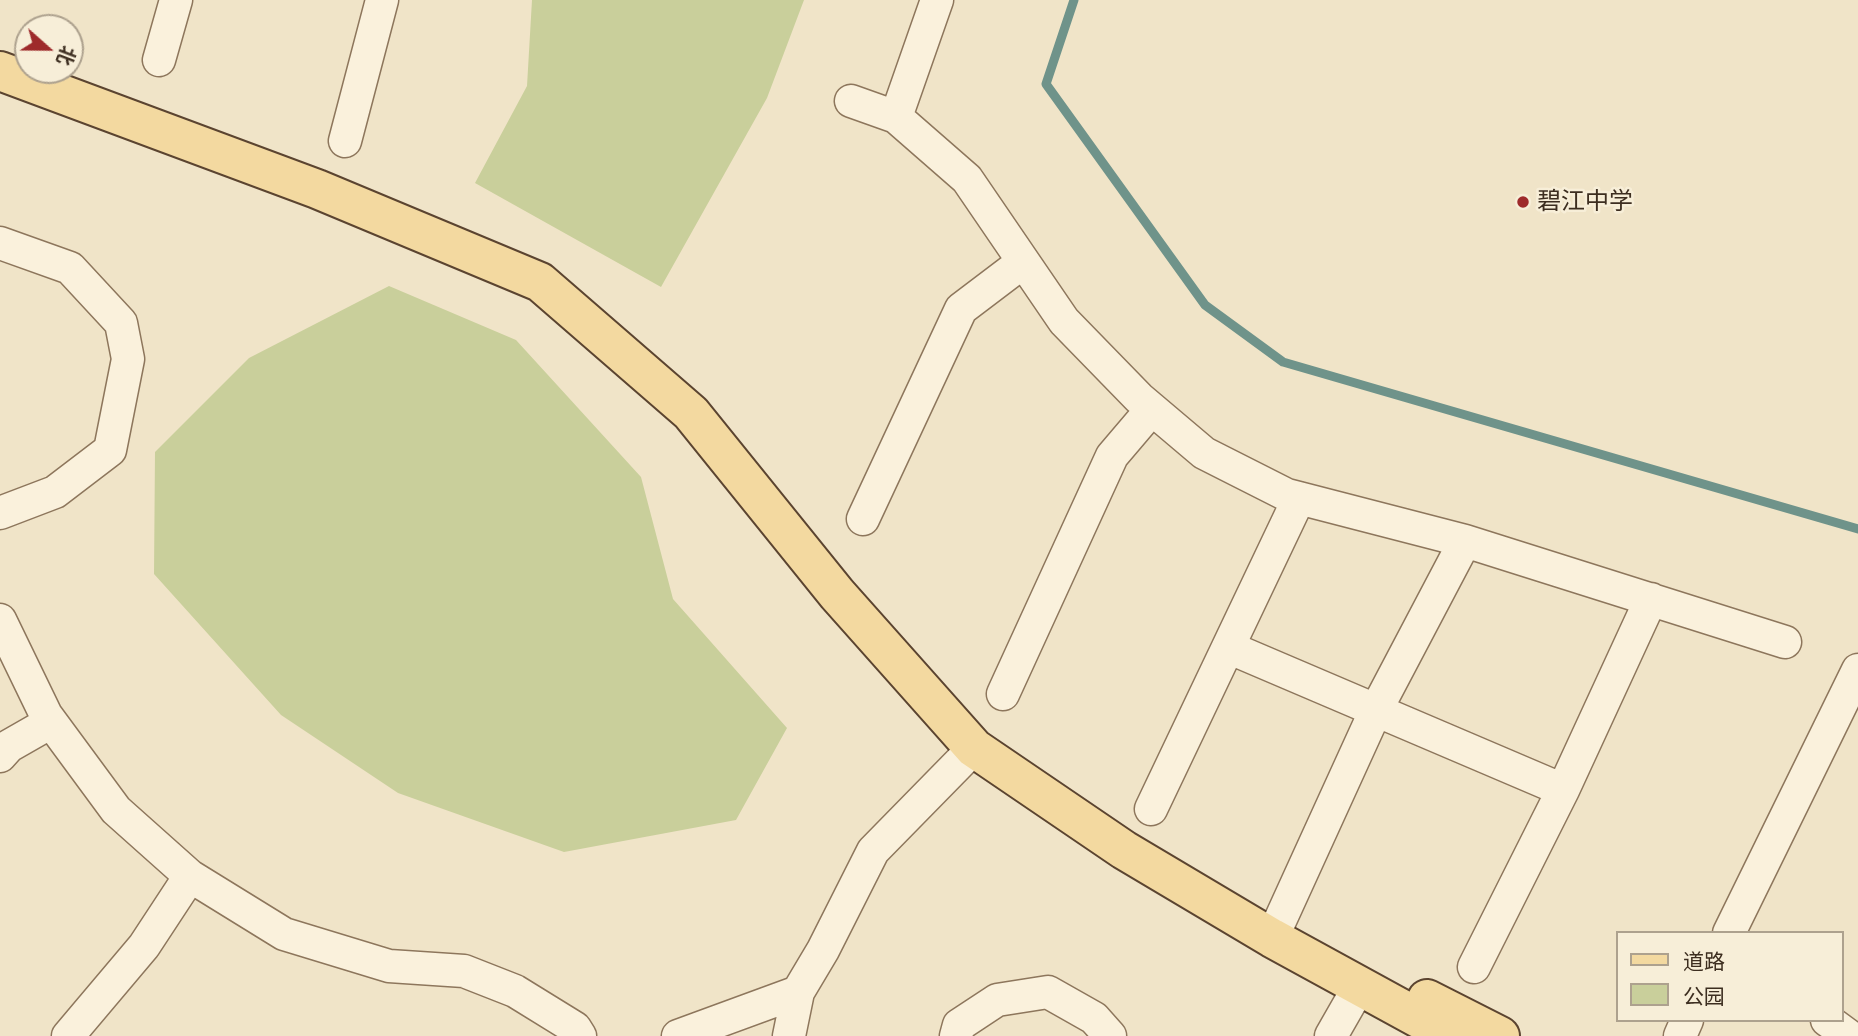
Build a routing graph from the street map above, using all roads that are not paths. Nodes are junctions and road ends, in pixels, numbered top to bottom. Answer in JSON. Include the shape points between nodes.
{"nodes":[{"id":1,"x":176,"y":0,"type":"edge"},
{"id":2,"x":382,"y":0,"type":"edge"},
{"id":3,"x":937,"y":0,"type":"edge"},
{"id":4,"x":159,"y":60,"type":"dead end"},
{"id":5,"x":0,"y":71,"type":"edge"},
{"id":6,"x":84,"y":80,"type":"edge"},
{"id":7,"x":851,"y":101,"type":"dead end"},
{"id":8,"x":896,"y":117,"type":"junction"},
{"id":9,"x":345,"y":141,"type":"dead end"},
{"id":10,"x":0,"y":243,"type":"edge"},
{"id":11,"x":1023,"y":262,"type":"junction"},
{"id":12,"x":1152,"y":409,"type":"junction"},
{"id":13,"x":1298,"y":498,"type":"junction"},
{"id":14,"x":0,"y":513,"type":"edge"},
{"id":15,"x":863,"y":519,"type":"dead end"},
{"id":16,"x":1465,"y":541,"type":"junction"},
{"id":17,"x":1651,"y":599,"type":"junction"},
{"id":18,"x":0,"y":620,"type":"edge"},
{"id":19,"x":1785,"y":642,"type":"dead end"},
{"id":20,"x":1230,"y":648,"type":"junction"},
{"id":21,"x":1858,"y":670,"type":"edge"},
{"id":22,"x":1003,"y":694,"type":"dead end"},
{"id":23,"x":1375,"y":712,"type":"junction"},
{"id":24,"x":51,"y":722,"type":"junction"},
{"id":25,"x":974,"y":748,"type":"junction"},
{"id":26,"x":0,"y":756,"type":"edge"},
{"id":27,"x":1563,"y":790,"type":"junction"},
{"id":28,"x":1151,"y":809,"type":"dead end"},
{"id":29,"x":190,"y":876,"type":"junction"},
{"id":30,"x":1275,"y":930,"type":"junction"},
{"id":31,"x":1730,"y":931,"type":"edge"},
{"id":32,"x":1474,"y":967,"type":"dead end"},
{"id":33,"x":1359,"y":987,"type":"junction"},
{"id":34,"x":798,"y":992,"type":"junction"},
{"id":35,"x":1830,"y":1022,"type":"edge"},
{"id":36,"x":68,"y":1036,"type":"edge"},
{"id":37,"x":580,"y":1036,"type":"edge"},
{"id":38,"x":678,"y":1036,"type":"edge"},
{"id":39,"x":789,"y":1036,"type":"edge"},
{"id":40,"x":957,"y":1036,"type":"edge"},
{"id":41,"x":1110,"y":1036,"type":"edge"},
{"id":42,"x":1331,"y":1036,"type":"edge"},
{"id":43,"x":1451,"y":1036,"type":"edge"},
{"id":44,"x":1500,"y":1036,"type":"edge"},
{"id":45,"x":1849,"y":1036,"type":"edge"}],
"edges":[{"from":1,"to":4,"type":"street"},
{"from":2,"to":9,"type":"street"},
{"from":3,"to":8,"type":"street"},
{"from":5,"to":25,"type":"main road","via":[[317,189],[540,282],[691,413],[837,594]]},
{"from":6,"to":30,"type":"main road","via":[[474,228],[555,267],[665,359],[718,415],[996,737]]},
{"from":7,"to":8,"type":"street"},
{"from":8,"to":11,"type":"street","via":[[967,179]]},
{"from":10,"to":14,"type":"street","via":[[70,268],[121,323],[128,359],[110,450],[55,492]]},
{"from":11,"to":12,"type":"street","via":[[1064,321]]},
{"from":11,"to":15,"type":"street","via":[[961,309]]},
{"from":12,"to":13,"type":"street","via":[[1204,453]]},
{"from":12,"to":22,"type":"street","via":[[1112,456]]},
{"from":13,"to":16,"type":"street"},
{"from":13,"to":20,"type":"street"},
{"from":16,"to":17,"type":"street"},
{"from":16,"to":23,"type":"street"},
{"from":17,"to":19,"type":"street"},
{"from":17,"to":27,"type":"street"},
{"from":18,"to":24,"type":"street"},
{"from":20,"to":23,"type":"street"},
{"from":20,"to":28,"type":"street"},
{"from":21,"to":31,"type":"street"},
{"from":23,"to":27,"type":"street"},
{"from":23,"to":30,"type":"street"},
{"from":24,"to":26,"type":"street"},
{"from":24,"to":29,"type":"street","via":[[116,810]]},
{"from":25,"to":30,"type":"main road","via":[[1124,850]]},
{"from":25,"to":34,"type":"street","via":[[873,850]]},
{"from":27,"to":32,"type":"street"},
{"from":29,"to":36,"type":"street","via":[[144,946]]},
{"from":29,"to":37,"type":"street","via":[[284,934],[389,966],[464,971],[516,992],[575,1028]]},
{"from":30,"to":33,"type":"main road"},
{"from":30,"to":44,"type":"main road"},
{"from":33,"to":42,"type":"street"},
{"from":33,"to":43,"type":"main road"},
{"from":34,"to":38,"type":"street"},
{"from":34,"to":39,"type":"street"},
{"from":35,"to":45,"type":"street"},
{"from":40,"to":41,"type":"street","via":[[959,1025],[998,1000],[1048,992],[1094,1017]]}]}
